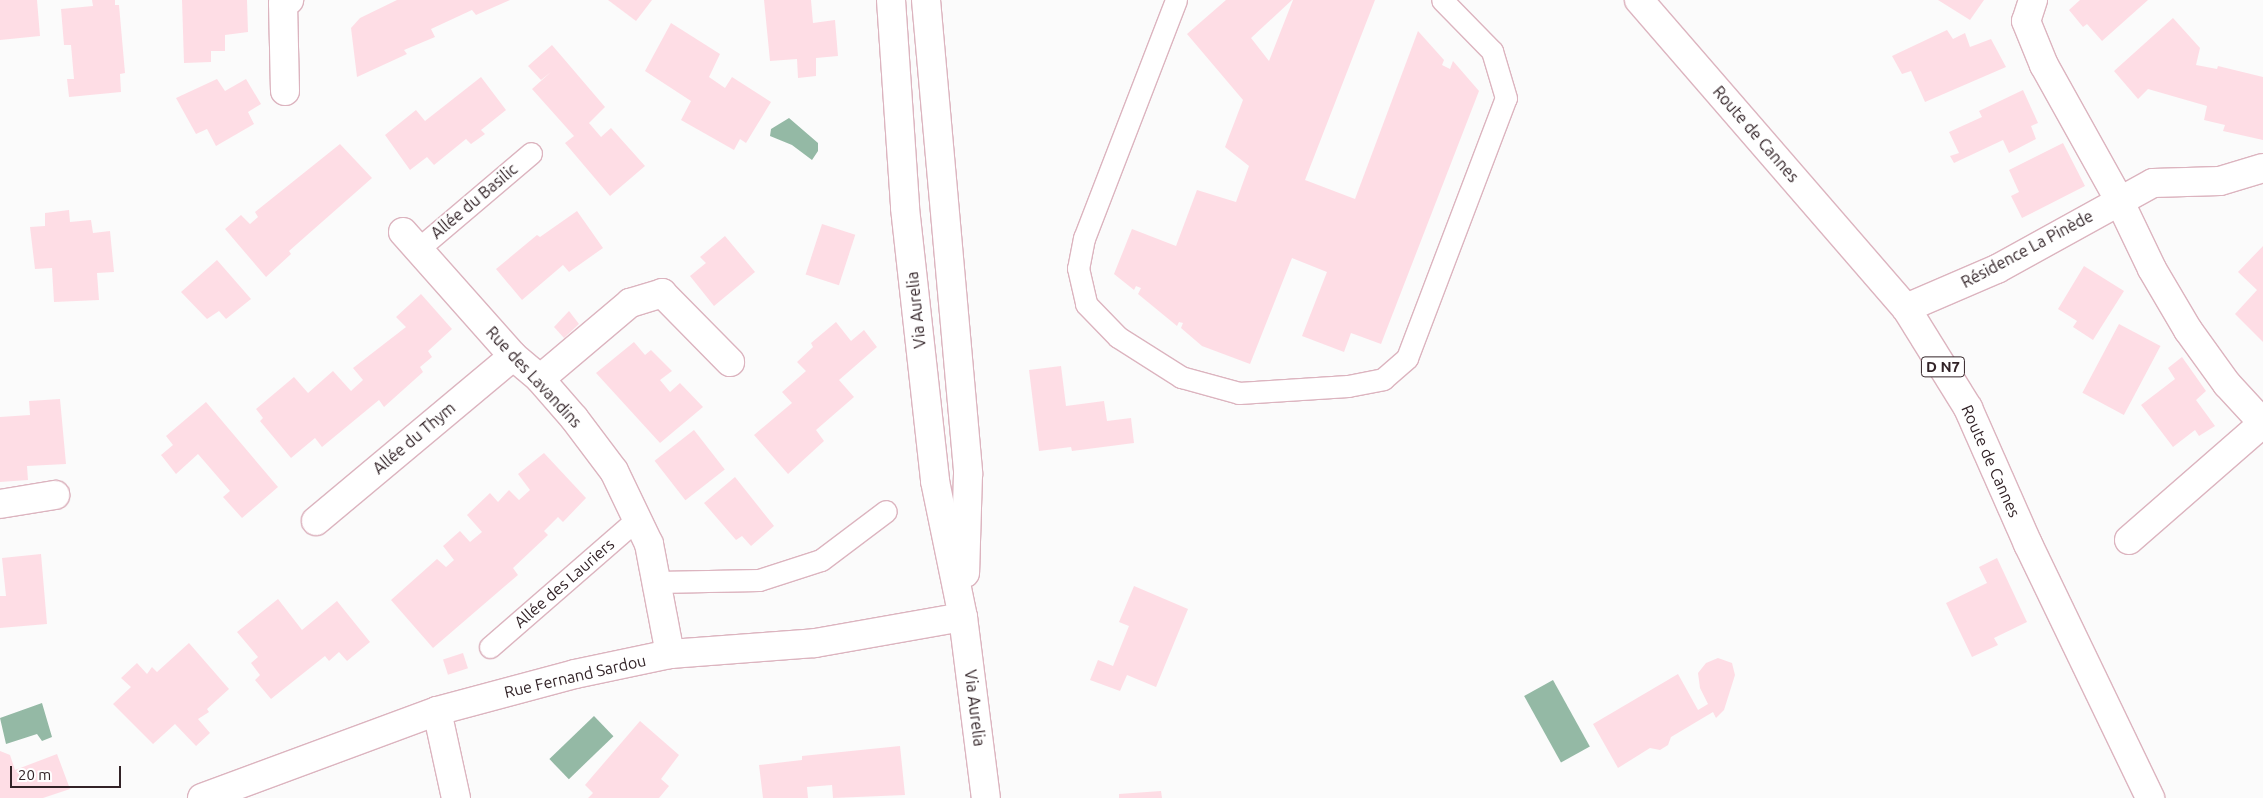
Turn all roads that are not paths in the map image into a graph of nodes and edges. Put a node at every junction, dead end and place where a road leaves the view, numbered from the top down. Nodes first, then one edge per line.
1 (289, 0) edge
2 (891, 0) edge
3 (926, 0) edge
4 (1176, 0) edge
5 (1442, 0) edge
6 (1639, 0) edge
7 (2033, 0) edge
8 (286, 91) dead end
9 (531, 153) dead end
10 (2263, 168) edge
11 (2119, 200) junction
12 (410, 240) joint
13 (1906, 308) junction
14 (513, 356) junction
15 (730, 362) dead end
16 (540, 378) junction
17 (2263, 423) edge
18 (55, 495) dead end
19 (0, 504) edge
20 (886, 511) dead end
21 (637, 519) junction
22 (316, 521) dead end
23 (2129, 540) dead end
24 (657, 582) junction
25 (963, 617) junction
26 (490, 647) dead end
27 (670, 654) junction
28 (437, 711) junction
29 (202, 798) edge
30 (456, 798) edge
31 (986, 798) edge
32 (2150, 798) edge

1 - 8 street
2 - 25 street, Via Aurelia
3 - 25 street, Via Aurelia
4 - 5 lane
6 - 13 street, Route de Cannes / D N7
7 - 11 street
9 - 12 lane, Allée du Basilic
10 - 11 street, Résidence La Pinède
11 - 13 street, Résidence La Pinède
11 - 17 street
12 - 14 street, Rue des Lavandins
13 - 32 street, Route de Cannes / D N7
14 - 16 street, Rue des Lavandins
14 - 22 street, Allée du Thym
15 - 16 street
16 - 21 street, Rue des Lavandins
17 - 23 street
18 - 19 street
20 - 24 lane
21 - 24 street, Rue des Lavandins
21 - 26 lane, Allée des Lauriers
24 - 27 street, Rue des Lavandins
25 - 27 street, Rue Fernand Sardou
25 - 31 street, Via Aurelia
27 - 28 street, Rue Fernand Sardou
28 - 29 street, Rue Fernand Sardou
28 - 30 street

